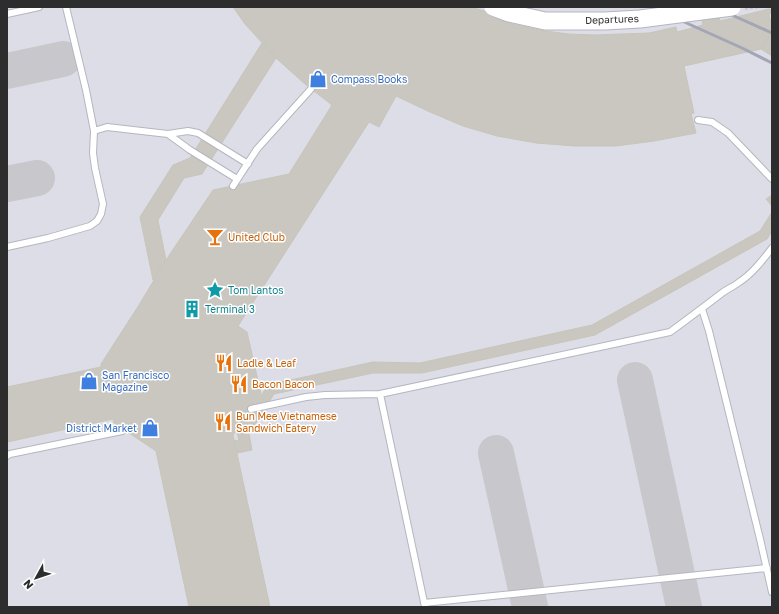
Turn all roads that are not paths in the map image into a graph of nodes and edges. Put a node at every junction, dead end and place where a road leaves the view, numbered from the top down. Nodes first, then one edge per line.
1 (39, 7) edge
2 (66, 7) edge
3 (494, 7) edge
4 (732, 7) edge
5 (7, 14) edge
6 (311, 89) dead end
7 (698, 120) dead end
8 (94, 131) junction
9 (168, 134) junction
10 (248, 164) junction
11 (237, 179) junction
12 (772, 179) edge
13 (233, 186) dead end
14 (7, 247) edge
15 (772, 248) edge
16 (702, 309) junction
17 (380, 394) junction
18 (251, 410) dead end
19 (122, 431) dead end
20 (7, 456) edge
21 (766, 568) junction
22 (772, 592) edge
23 (425, 605) edge

1 - 5 lane
2 - 8 lane
3 - 4 main road, Departures, bridge
6 - 10 lane
7 - 12 lane
8 - 9 lane
8 - 14 lane
9 - 10 lane
9 - 11 lane
10 - 11 lane
11 - 13 lane
15 - 16 lane
16 - 17 lane
16 - 21 lane
17 - 18 lane
17 - 23 lane
19 - 20 lane
21 - 22 lane
21 - 23 lane

